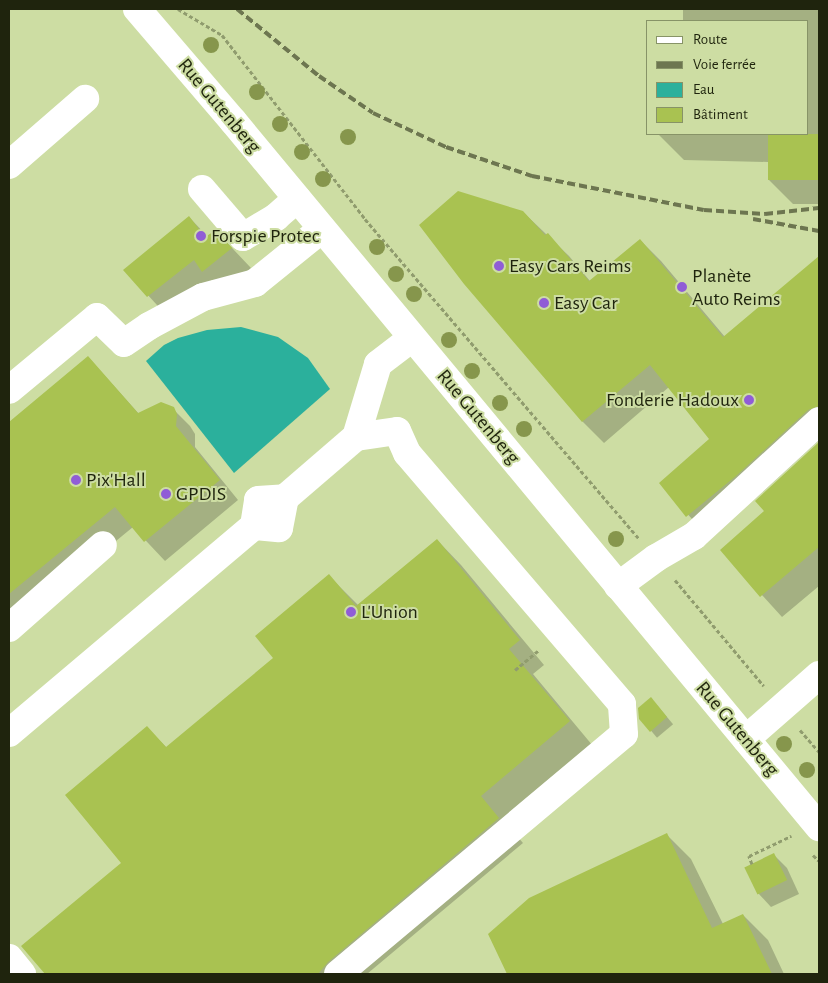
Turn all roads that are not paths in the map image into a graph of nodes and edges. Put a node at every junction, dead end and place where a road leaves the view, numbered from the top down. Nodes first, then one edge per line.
1 (136, 9) edge
2 (85, 100) dead end
3 (9, 165) edge
4 (202, 189) dead end
5 (297, 199) junction
6 (322, 229) junction
7 (412, 338) junction
8 (9, 390) edge
9 (819, 421) edge
10 (356, 437) junction
11 (103, 545) dead end
12 (618, 586) junction
13 (9, 628) edge
14 (819, 675) edge
15 (9, 733) edge
16 (746, 740) junction
17 (807, 831) edge
18 (9, 958) edge
19 (22, 974) edge
20 (338, 974) edge

1 - 5 street, Rue Gutenberg
2 - 3 street
4 - 5 street
5 - 6 street, Rue Gutenberg
6 - 7 street, Rue Gutenberg
6 - 8 street
7 - 10 street
7 - 12 street, Rue Gutenberg
9 - 12 street
10 - 15 street
10 - 20 street
11 - 13 street
12 - 16 street, Rue Gutenberg
14 - 16 street
16 - 17 street, Rue Gutenberg
18 - 19 street

